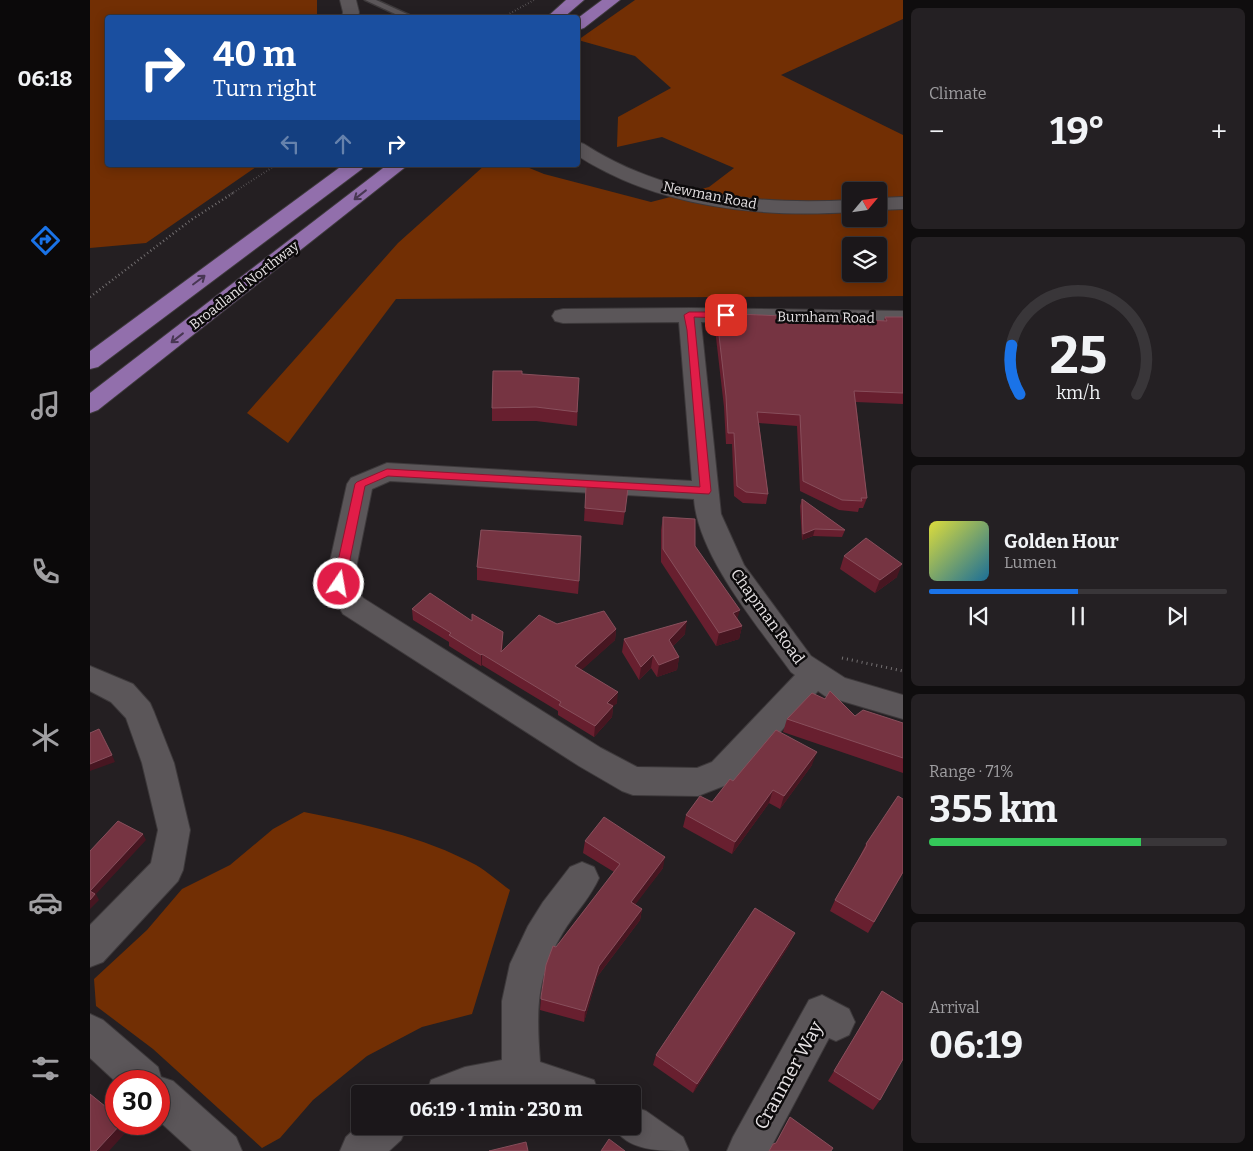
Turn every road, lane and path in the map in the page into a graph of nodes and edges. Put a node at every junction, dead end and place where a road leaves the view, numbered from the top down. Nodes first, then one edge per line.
1 (348, 0) edge
2 (369, 0) edge
3 (534, 0) edge
4 (576, 0) edge
5 (612, 0) edge
6 (351, 15) edge
7 (405, 15) edge
8 (507, 15) edge
9 (557, 15) edge
10 (580, 24) edge
11 (580, 149) edge
12 (273, 167) edge
13 (352, 167) edge
14 (395, 167) edge
15 (903, 203) edge
16 (888, 204) edge
17 (842, 207) edge
18 (90, 296) edge
19 (689, 315) junction
20 (564, 316) dead end
21 (903, 318) edge
22 (90, 362) edge
23 (90, 406) edge
24 (706, 491) junction
25 (826, 665) junction
26 (903, 671) edge
27 (90, 678) edge
28 (901, 700) edge
29 (582, 878) dead end
30 (90, 950) edge
31 (836, 1022) dead end
32 (90, 1033) edge
33 (132, 1070) edge
34 (522, 1075) junction
35 (470, 1085) edge
36 (553, 1085) edge
37 (170, 1105) edge
38 (641, 1131) edge
39 (377, 1135) edge
40 (222, 1151) edge
41 (360, 1151) edge
42 (669, 1151) edge
43 (747, 1151) edge

1 - 6 street
2 - 7 lane
3 - 8 path
4 - 9 highway
5 - 10 highway
11 - 17 street, Newman Road
12 - 18 path
22 -> 13 highway, Broadland Northway
14 -> 23 highway, Broadland Northway
15 - 16 street
19 - 20 street, Burnham Road
19 - 21 street, Burnham Road
19 - 24 street, Chapman Road
24 - 25 street, Chapman Road
24 - 25 street
25 - 26 path
25 - 28 street, Chapman Road
27 - 30 street
29 - 34 street
31 - 43 street, Cranmer Way
32 - 33 street
34 - 35 street
34 - 36 street
37 - 40 street
38 - 42 street
39 - 41 street

